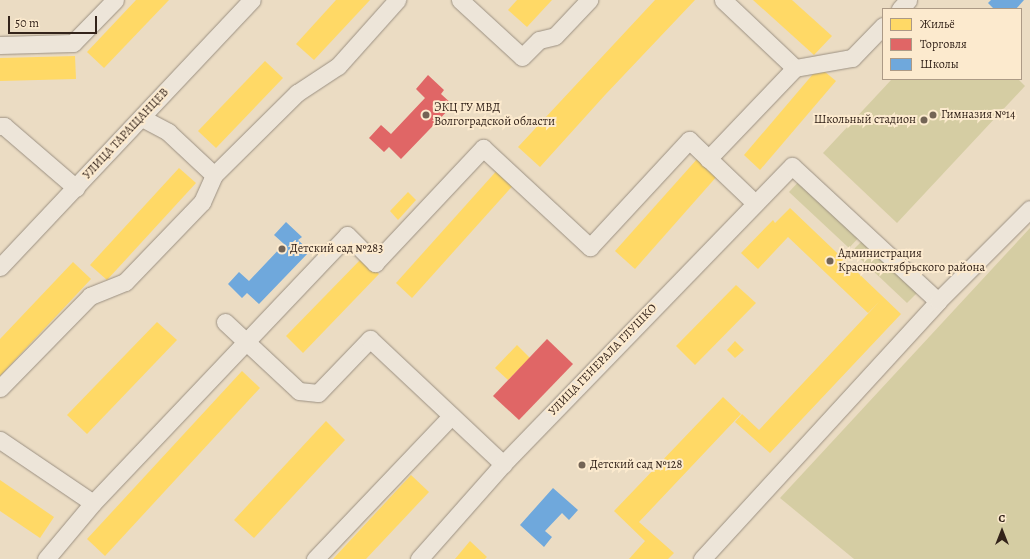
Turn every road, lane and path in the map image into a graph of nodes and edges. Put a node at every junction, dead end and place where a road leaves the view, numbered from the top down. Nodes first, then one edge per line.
1 (115, 0) edge
2 (252, 0) edge
3 (398, 0) edge
4 (460, 0) edge
5 (589, 0) edge
6 (722, 0) edge
7 (908, 0) edge
8 (901, 8) edge
9 (882, 27) edge
10 (0, 45) edge
11 (796, 68) junction
12 (142, 118) junction
13 (0, 126) edge
14 (708, 159) junction
15 (214, 175) junction
16 (76, 188) junction
17 (755, 203) junction
18 (1030, 209) edge
19 (0, 267) edge
20 (938, 301) junction
21 (225, 322) dead end
22 (245, 341) junction
23 (0, 388) edge
24 (451, 416) junction
25 (0, 440) edge
26 (503, 464) junction
27 (93, 503) junction
28 (46, 559) edge
29 (315, 559) edge
30 (419, 559) edge
31 (702, 559) edge

1 - 10 street
2 - 12 street, УЛИЦА ТАРАЩАНЦЕВ
3 - 15 street
4 - 5 street
6 - 11 street
7 - 8 street
9 - 11 street
11 - 14 street
12 - 15 street
12 - 16 street, УЛИЦА ТАРАЩАНЦЕВ
13 - 16 street
14 - 17 street
14 - 22 street
15 - 23 street
16 - 19 street, УЛИЦА ТАРАЩАНЦЕВ
17 - 20 street, УЛИЦА ГЕНЕРАЛА ГЛУШКО
17 - 26 street, УЛИЦА ГЕНЕРАЛА ГЛУШКО
18 - 20 street
20 - 31 street
21 - 22 street
22 - 24 street
22 - 27 street
24 - 26 street
24 - 29 street
25 - 27 street
26 - 30 street, УЛИЦА ГЕНЕРАЛА ГЛУШКО
27 - 28 street

